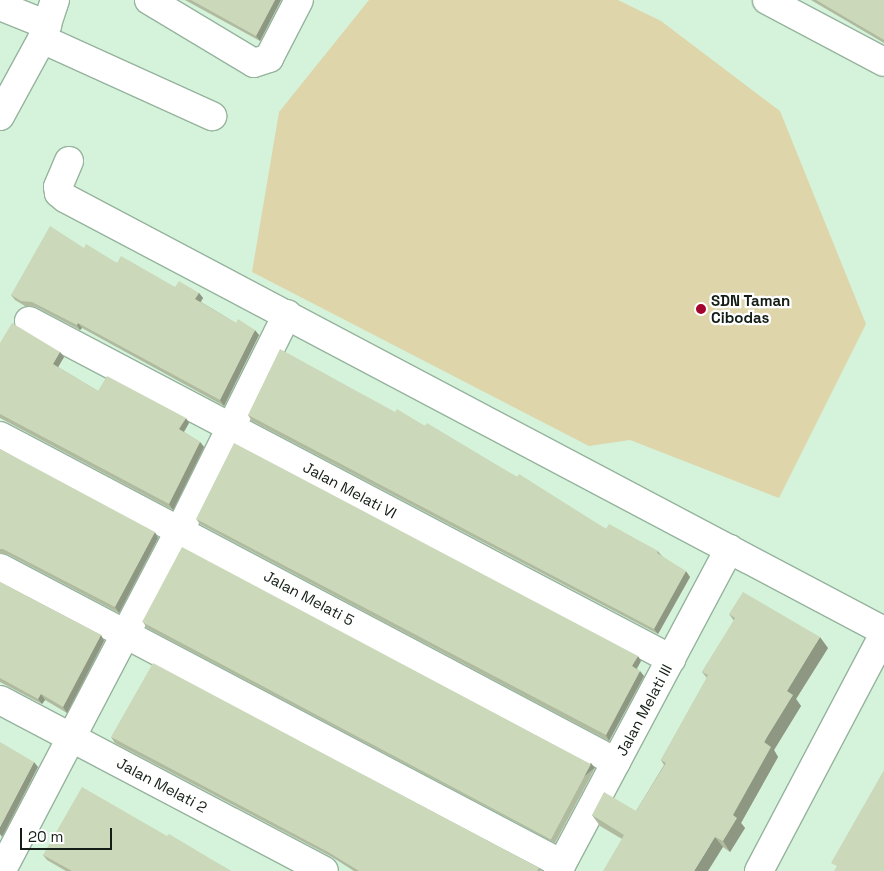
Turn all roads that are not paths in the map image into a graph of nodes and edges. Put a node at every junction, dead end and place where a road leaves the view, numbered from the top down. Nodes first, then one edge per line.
1 (149, 0) edge
2 (298, 0) edge
3 (767, 0) edge
4 (0, 6) edge
5 (48, 21) edge
6 (884, 62) edge
7 (0, 116) edge
8 (212, 116) dead end
9 (69, 162) dead end
10 (287, 314) junction
11 (29, 321) dead end
12 (230, 427) junction
13 (0, 436) edge
14 (180, 530) junction
15 (730, 549) junction
16 (0, 568) edge
17 (127, 632) junction
18 (884, 632) edge
19 (672, 659) junction
20 (0, 700) edge
21 (72, 737) junction
22 (616, 762) junction
23 (560, 867) edge
24 (2, 870) edge
25 (324, 871) edge
26 (759, 871) edge

1 - 2 street
3 - 6 street
4 - 5 street
5 - 7 street
5 - 8 street
9 - 10 street
10 - 12 street
10 - 15 street
11 - 12 street, Jalan Melati VI
12 - 14 street
12 - 19 street, Jalan Melati VI
13 - 14 street, Jalan Melati 5
14 - 17 street
14 - 22 street, Jalan Melati 5
15 - 18 street
15 - 19 street, Jalan Melati III
16 - 17 street
17 - 21 street
17 - 23 street
18 - 26 street
19 - 22 street, Jalan Melati III
20 - 21 street, Jalan Melati 2
21 - 24 street
21 - 25 street, Jalan Melati 2
22 - 23 street, Jalan Melati III

